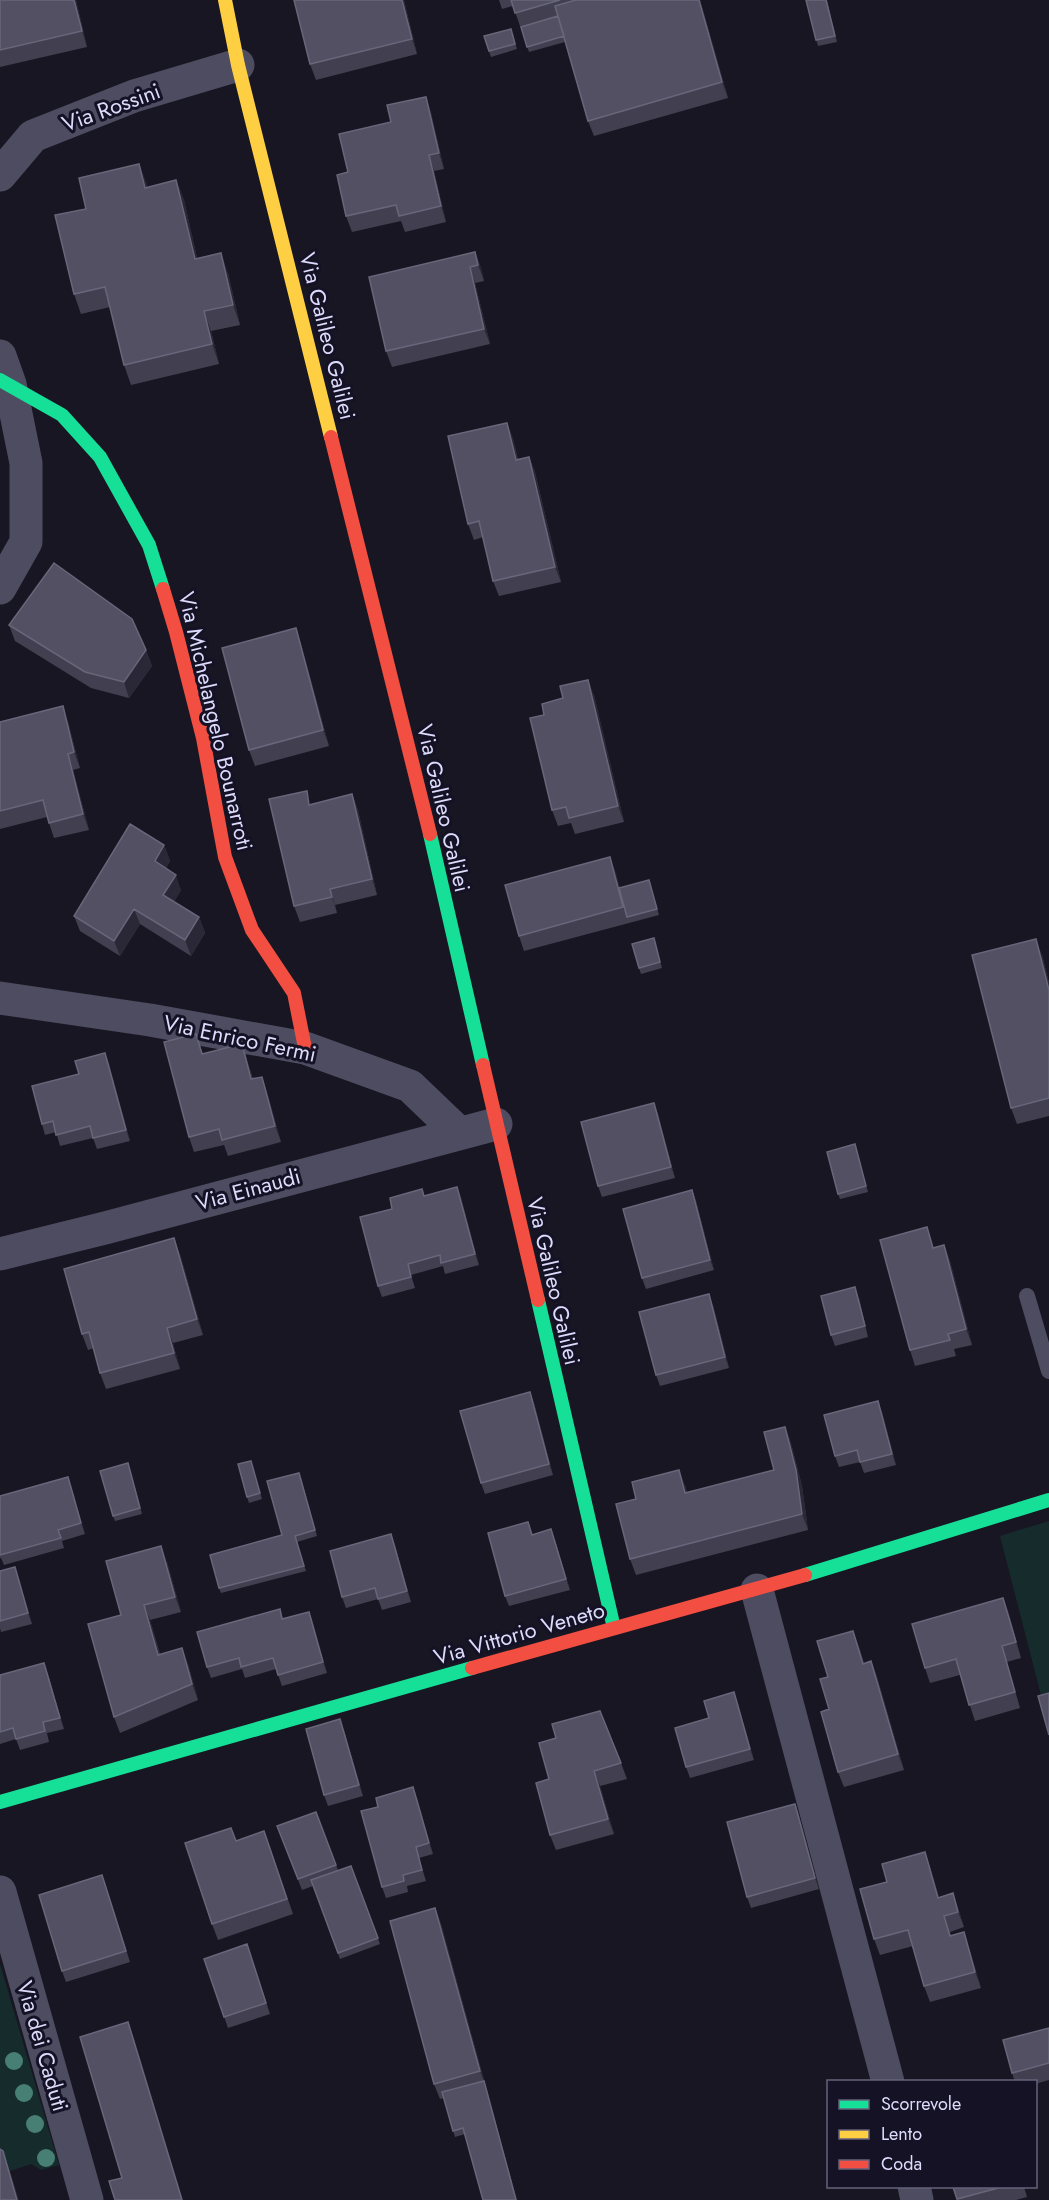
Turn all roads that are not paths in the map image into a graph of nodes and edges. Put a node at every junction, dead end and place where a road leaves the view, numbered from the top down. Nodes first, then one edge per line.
1 (225, 0) edge
2 (238, 65) junction
3 (0, 175) edge
4 (3, 373) edge
5 (0, 588) edge
6 (0, 998) edge
7 (305, 1048) junction
8 (496, 1124) junction
9 (458, 1132) junction
10 (0, 1254) edge
11 (1027, 1296) dead end
12 (1049, 1371) edge
13 (1049, 1500) edge
14 (757, 1590) junction
15 (614, 1628) junction
16 (0, 1802) edge
17 (0, 1892) edge
18 (887, 2080) edge
19 (87, 2200) edge

1 - 2 street, Via Galileo Galilei
2 - 3 street, Via Rossini
2 - 8 street, Via Galileo Galilei
4 - 5 street
4 - 7 street, Via Michelangelo Bounarroti
6 - 7 street, Via Enrico Fermi
7 - 9 street, Via Enrico Fermi
8 - 9 street, Via Einaudi
8 - 15 street, Via Galileo Galilei
9 - 10 street, Via Einaudi
11 - 12 lane
13 - 14 street, Via Vittorio Veneto
14 - 15 street, Via Vittorio Veneto
14 - 18 street
15 - 16 street, Via Vittorio Veneto
17 - 19 street, Via dei Caduti

